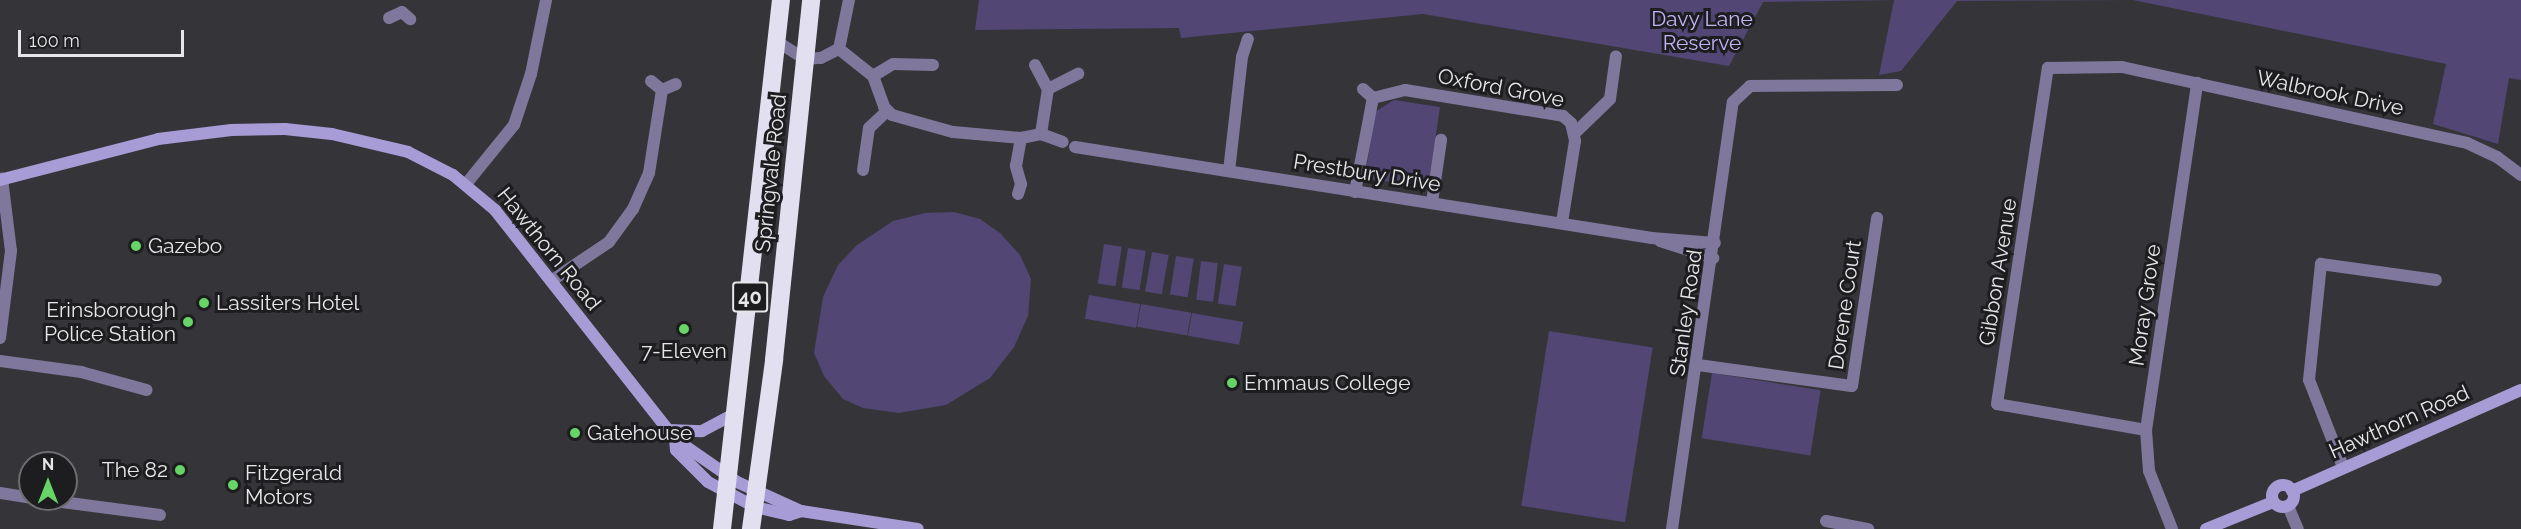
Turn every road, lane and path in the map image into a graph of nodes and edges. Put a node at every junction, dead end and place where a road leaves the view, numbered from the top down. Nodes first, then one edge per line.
1 (546, 0) edge
2 (780, 0) edge
3 (811, 0) edge
4 (849, 0) edge
5 (405, 10) edge
6 (389, 18) dead end
7 (1248, 39) dead end
8 (776, 41) junction
9 (839, 49) junction
10 (1617, 56) dead end
11 (805, 59) junction
12 (933, 65) dead end
13 (1035, 65) dead end
14 (2122, 67) joint
15 (1078, 74) dead end
16 (873, 76) junction
17 (651, 81) dead end
18 (2198, 83) junction
19 (676, 84) dead end
20 (1897, 85) dead end
21 (1048, 89) junction
22 (1362, 89) dead end
23 (662, 90) junction
24 (1373, 98) junction
25 (887, 111) junction
26 (1575, 133) junction
27 (1041, 134) junction
28 (1020, 138) junction
29 (1442, 140) dead end
30 (862, 170) dead end
31 (1229, 171) junction
32 (2521, 175) edge
33 (1, 179) edge
34 (466, 184) junction
35 (1355, 192) junction
36 (1018, 194) dead end
37 (1432, 202) junction
38 (1877, 218) dead end
39 (1562, 222) junction
40 (1652, 238) junction
41 (1715, 243) junction
42 (1713, 258) junction
43 (2436, 280) dead end
44 (551, 281) junction
45 (0, 338) edge
46 (0, 361) edge
47 (1698, 365) junction
48 (147, 390) dead end
49 (2521, 390) edge
50 (737, 412) junction
51 (2146, 430) junction
52 (672, 434) junction
53 (2343, 467) junction
54 (728, 485) junction
55 (2292, 490) junction
56 (0, 494) edge
57 (18, 496) edge
58 (756, 500) junction
59 (2273, 502) junction
60 (78, 504) edge
61 (2288, 506) junction
62 (160, 515) dead end
63 (1826, 521) dead end
64 (722, 529) edge
65 (752, 529) edge
66 (918, 529) edge
67 (1672, 529) edge
68 (1868, 529) edge
69 (2172, 529) edge
70 (2206, 529) edge
71 (2298, 529) edge

1 - 34 street
2 - 8 highway, Springvale Road / 40
3 - 11 highway, Springvale Road / 40
4 - 9 street
5 - 6 street
7 - 31 street
8 - 11 street
8 - 50 highway, Springvale Road / 40
9 - 11 street
9 - 16 street
10 - 26 street
11 - 58 highway, Springvale Road / 40
12 - 16 street
13 - 21 street
14 - 18 street, Walbrook Drive
14 - 51 street, Gibbon Avenue
15 - 21 street
16 - 25 street
17 - 23 street
18 - 32 street, Walbrook Drive
18 - 51 street, Moray Grove
19 - 23 street
20 - 41 street, Stanley Road
21 - 27 street
22 - 24 street
23 - 44 street
24 - 26 street, Oxford Grove
24 - 35 street
25 - 28 street
25 - 30 street
26 - 39 street, Oxford Grove
27 - 28 street
27 - 31 street, Prestbury Drive
28 - 36 street
29 - 37 street
31 - 35 street, Prestbury Drive
33 - 34 main road, Hawthorn Road
33 - 45 street
34 - 44 main road, Hawthorn Road
35 - 37 street, Prestbury Drive
37 - 39 street, Prestbury Drive
38 - 47 street, Dorene Court
39 - 40 street, Prestbury Drive
40 - 41 street, Prestbury Drive
40 - 42 street, Prestbury Drive
41 - 42 street, Stanley Road
42 - 47 street, Stanley Road
43 - 53 street
44 - 52 main road, Hawthorn Road
46 - 48 street
47 - 67 street, Stanley Road
49 - 53 main road, Hawthorn Road
50 - 52 main road
50 - 54 highway, Springvale Road / 40
51 - 69 street, Moray Grove
52 - 54 main road, Hawthorn Road
53 - 55 main road, Hawthorn Road
54 - 58 main road, Hawthorn Road
54 - 64 highway, Springvale Road / 40
55 - 59 main road
55 - 61 main road
56 - 57 street
58 - 65 highway, Springvale Road / 40
58 - 66 main road, Hawthorn Road
59 - 61 main road
59 - 70 main road
60 - 62 street
61 - 71 street
63 - 68 street

